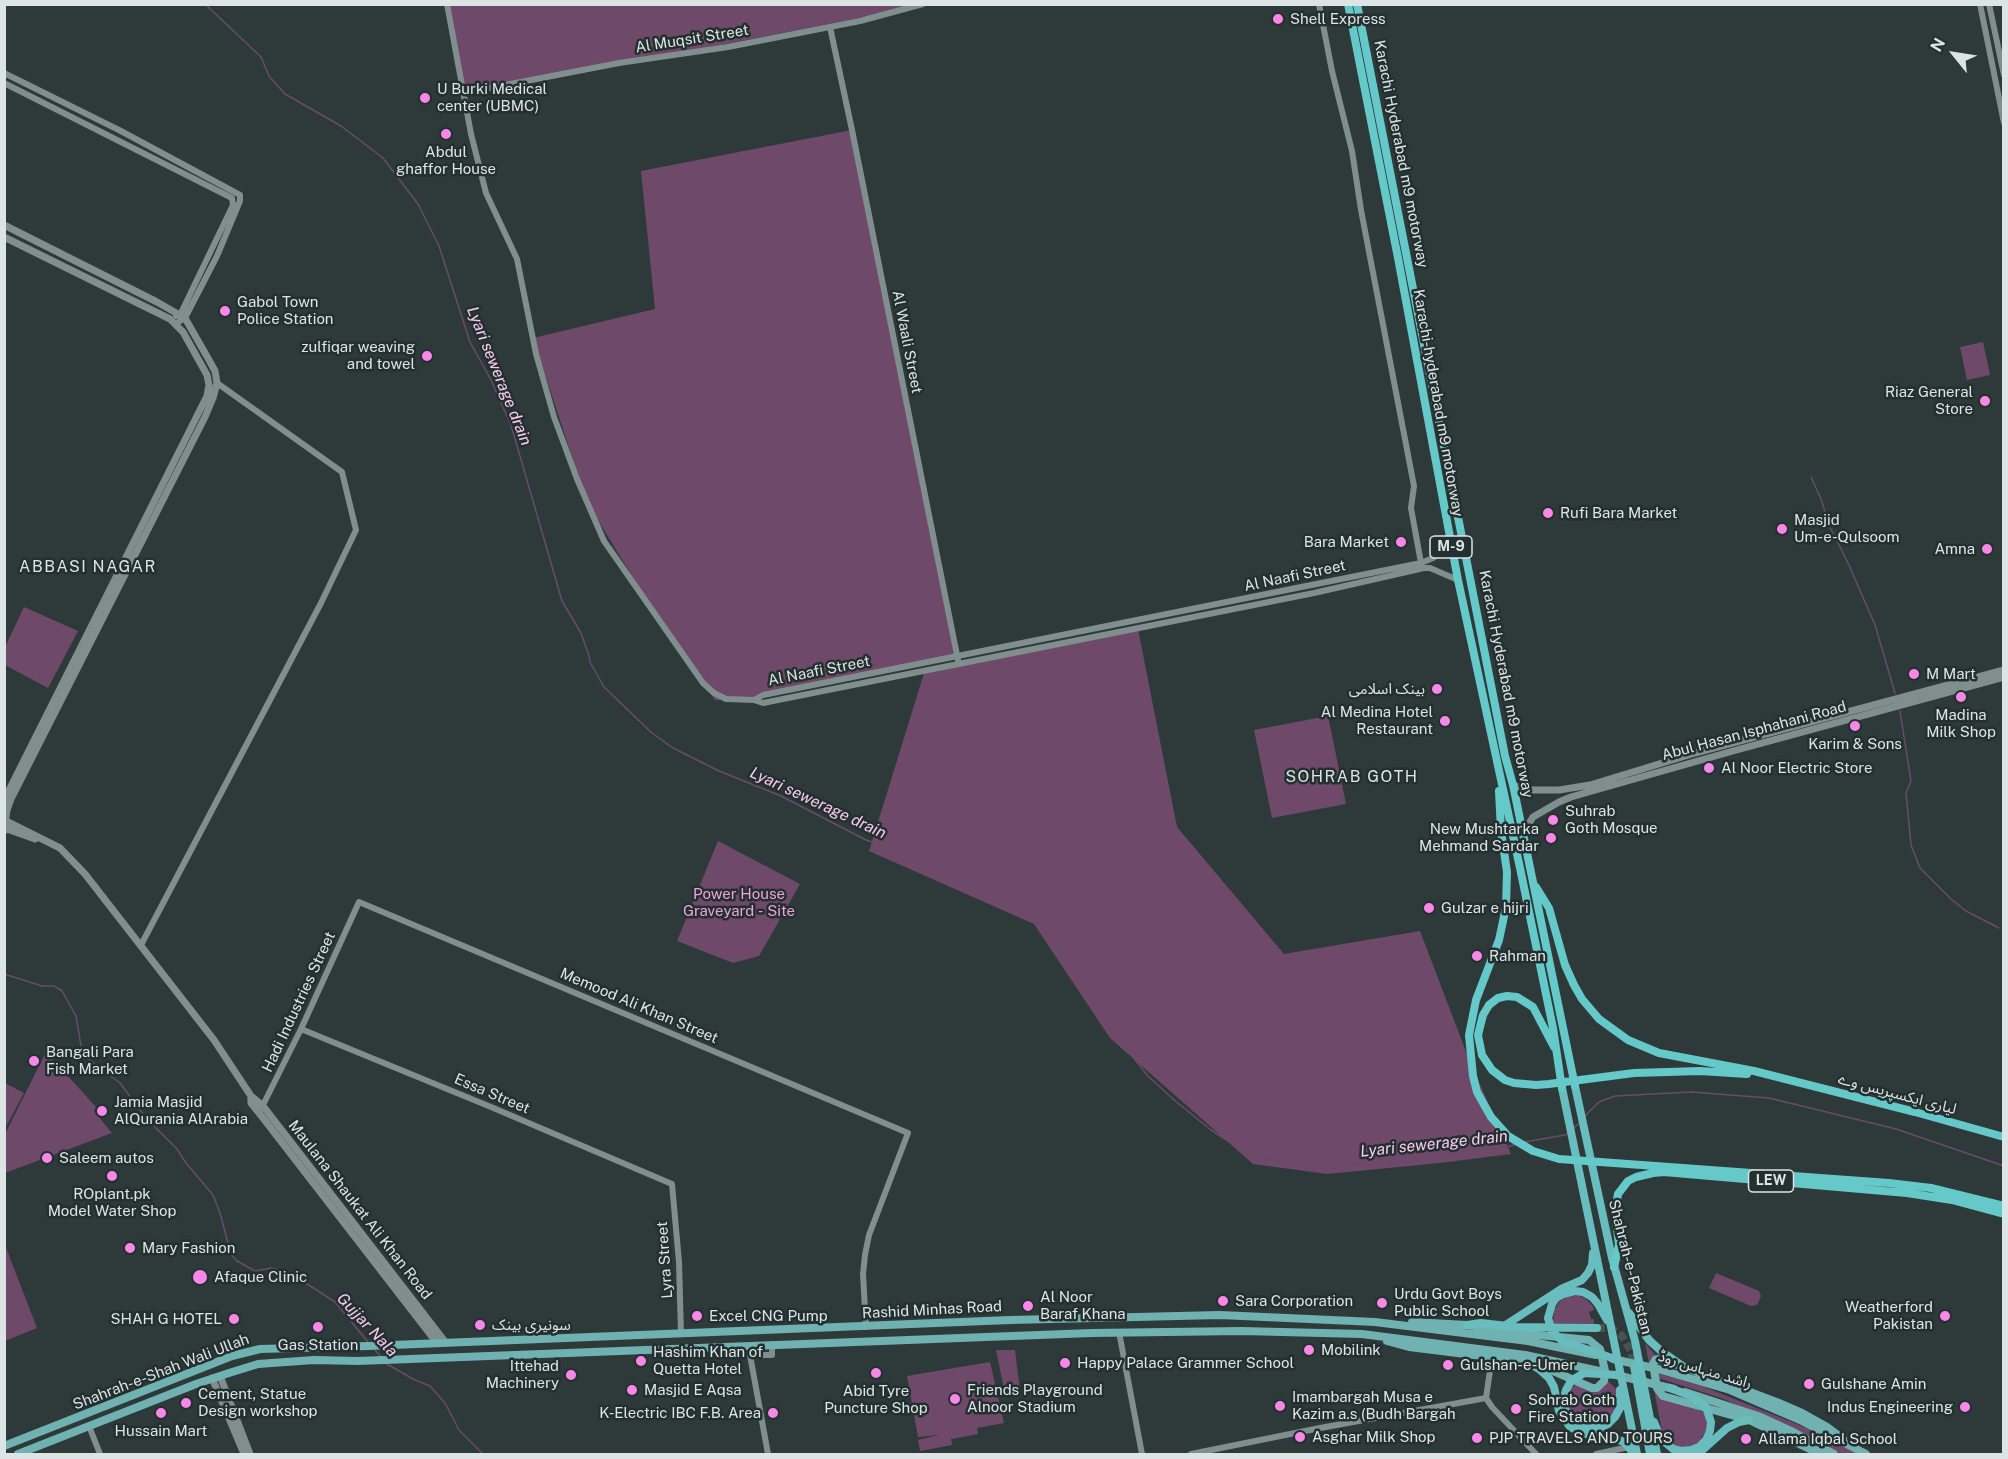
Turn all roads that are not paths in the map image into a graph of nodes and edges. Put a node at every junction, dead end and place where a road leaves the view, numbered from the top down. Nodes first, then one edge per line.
1 (447, 4) edge
2 (923, 4) edge
3 (1319, 4) edge
4 (1348, 4) edge
5 (1358, 4) edge
6 (1980, 4) edge
7 (1989, 4) edge
8 (830, 27) junction
9 (4, 73) edge
10 (2004, 75) edge
11 (4, 83) edge
12 (464, 93) junction
13 (2004, 123) edge
14 (4, 225) edge
15 (4, 237) edge
16 (182, 317) junction
17 (173, 321) junction
18 (217, 383) junction
19 (1451, 545) junction
20 (1421, 562) junction
21 (1458, 580) junction
22 (957, 655) junction
23 (959, 663) junction
24 (2004, 670) edge
25 (2004, 677) edge
26 (754, 700) junction
27 (1497, 764) junction
28 (1513, 785) junction
29 (1556, 790) junction
30 (4, 800) edge
31 (1559, 802) junction
32 (5, 826) edge
33 (1523, 833) junction
34 (1532, 880) junction
35 (360, 902) joint
36 (141, 945) junction
37 (301, 1029) junction
38 (1557, 1052) junction
39 (1784, 1079) junction
40 (1575, 1086) joint
41 (1562, 1088) joint
42 (261, 1109) junction
43 (2004, 1137) edge
44 (672, 1184) joint
45 (2004, 1206) edge
46 (2004, 1214) edge
47 (1592, 1231) junction
48 (1614, 1267) junction
49 (1623, 1301) junction
50 (1375, 1322) junction
51 (1467, 1325) junction
52 (1504, 1326) junction
53 (866, 1327) junction
54 (1597, 1328) tunnel mouth
55 (1119, 1332) junction
56 (681, 1334) junction
57 (643, 1335) junction
58 (1490, 1336) joint
59 (604, 1337) junction
60 (1615, 1341) junction
61 (436, 1343) junction
62 (446, 1343) junction
63 (772, 1344) junction
64 (372, 1346) joint
65 (644, 1349) junction
66 (604, 1351) junction
67 (1490, 1354) junction
68 (224, 1359) junction
69 (1615, 1359) junction
70 (332, 1360) joint
71 (1531, 1364) junction
72 (1634, 1366) tunnel mouth
73 (1684, 1367) junction
74 (1618, 1372) junction
75 (220, 1376) junction
76 (1670, 1388) junction
77 (1645, 1395) junction
78 (1486, 1398) junction
79 (1749, 1420) junction
80 (89, 1426) junction
81 (6, 1446) edge
82 (1633, 1452) edge
83 (1862, 1453) edge
84 (11, 1455) edge
85 (18, 1455) edge
86 (100, 1455) edge
87 (244, 1455) edge
88 (250, 1455) edge
89 (768, 1455) edge
90 (1142, 1455) edge
91 (1191, 1455) edge
92 (1536, 1455) edge
93 (1596, 1455) edge
94 (1650, 1455) edge
95 (1657, 1455) edge
96 (1698, 1455) edge
97 (1820, 1455) edge
98 (1834, 1455) edge

1 - 12 street
2 - 8 street, Al Muqsit Street
3 - 20 street
4 - 19 highway, Karachi-hyderabad m9 motorway / M-9
5 - 28 highway, Karachi Hyderabad m9 motorway / M-9
6 - 13 street
7 - 10 street
8 - 12 street, Al Muqsit Street
8 - 22 street, Al Waali Street
9 - 16 street
11 - 16 street
12 - 26 street
14 - 16 main road
15 - 17 main road
16 - 17 street
16 - 18 main road
17 - 30 main road
18 - 32 main road
18 - 36 street
19 - 20 street, Al Naafi Street
19 - 21 highway, Karachi-hyderabad m9 motorway / M-9
20 - 22 street, Al Naafi Street
21 - 23 street, Al Naafi Street
21 - 27 highway, Karachi-hyderabad m9 motorway / M-9
22 - 23 street, Al Waali Street
22 - 26 street, Al Naafi Street
23 - 26 street, Al Naafi Street
24 - 29 main road, Abul Hasan Isphahani Road
25 - 31 main road, Abul Hasan Isphahani Road
27 - 38 highway, Karachi-hyderabad m9 motorway / M-9
27 - 45 highway, LEW
28 - 29 main road, Abul Hasan Isphahani Road
28 - 33 highway, Karachi Hyderabad m9 motorway / M-9
29 - 31 main road
31 - 33 main road, Abul Hasan Isphahani Road
32 - 36 main road, Maulana Shaukat Ali Khan Road
33 - 34 highway, Karachi Hyderabad m9 motorway / M-9
34 - 39 highway
34 - 40 highway, Karachi Hyderabad m9 motorway / M-9
35 - 37 street, Hadi Industries Street
35 - 53 street, Memood Ali Khan Street
36 - 42 main road, Maulana Shaukat Ali Khan Road
37 - 42 street, Hadi Industries Street
37 - 44 street, Essa Street
38 - 39 highway
38 - 41 highway, Karachi-hyderabad m9 motorway / M-9
39 - 43 highway, لیاری ایکسپریس وے
40 - 48 highway, Shahrah-e-Pakistan
41 - 47 highway, Shahrah-e-Pakistan
42 - 61 main road, Maulana Shaukat Ali Khan Road
42 - 62 main road, Maulana Shaukat Ali Khan Road
44 - 56 street, Lyra Street
46 - 48 highway, LEW
47 - 52 highway
47 - 60 highway, Shahrah-e-Pakistan
48 - 49 highway, Shahrah-e-Pakistan
49 - 73 highway
49 - 77 highway, Shahrah-e-Pakistan
50 - 51 main road
50 - 53 main road, Rashid Minhas Road
50 - 58 main road, Rashid Minhas Road
51 - 52 highway
51 - 71 main road
52 - 54 highway
53 - 56 main road, Rashid Minhas Road
55 - 63 main road, Rashid Minhas Road
55 - 67 main road, Rashid Minhas Road
55 - 90 street
56 - 57 main road, Rashid Minhas Road
57 - 59 main road, Rashid Minhas Road
57 - 65 main road
58 - 69 main road, راشد منہاس روڈ
59 - 62 main road, Rashid Minhas Road
59 - 66 main road
60 - 69 highway
60 - 74 highway, Shahrah-e-Pakistan
61 - 62 main road, Rashid Minhas Road
61 - 64 main road, Rashid Minhas Road
63 - 65 main road, Rashid Minhas Road
63 - 89 street
64 - 68 main road, Shahrah-e-Shah Wali Ullah
65 - 66 main road, Rashid Minhas Road
66 - 70 main road, Rashid Minhas Road
67 - 71 main road
67 - 74 main road, راشد منہاس روڈ
67 - 78 street
68 - 75 main road
68 - 81 main road, Shahrah-e-Shah Wali Ullah
69 - 83 main road, راشد منہاس روڈ
70 - 75 main road, Shahrah-e-Shah Wali Ullah
71 - 82 highway
72 - 94 highway
73 - 79 main road
73 - 83 main road
74 - 74 highway
74 - 76 main road, راشد منہاس روڈ
74 - 82 highway, Shahrah-e-Pakistan
75 - 80 main road, Shahrah-e-Shah Wali Ullah
75 - 87 main road
75 - 88 main road
76 - 77 highway
76 - 98 main road, راشد منہاس روڈ
77 - 95 highway, Shahrah-e-Pakistan
78 - 91 street
78 - 92 street
79 - 96 highway
79 - 97 main road
80 - 85 main road, Shahrah-e-Shah Wali Ullah
80 - 86 street
81 - 84 main road
82 - 93 street

